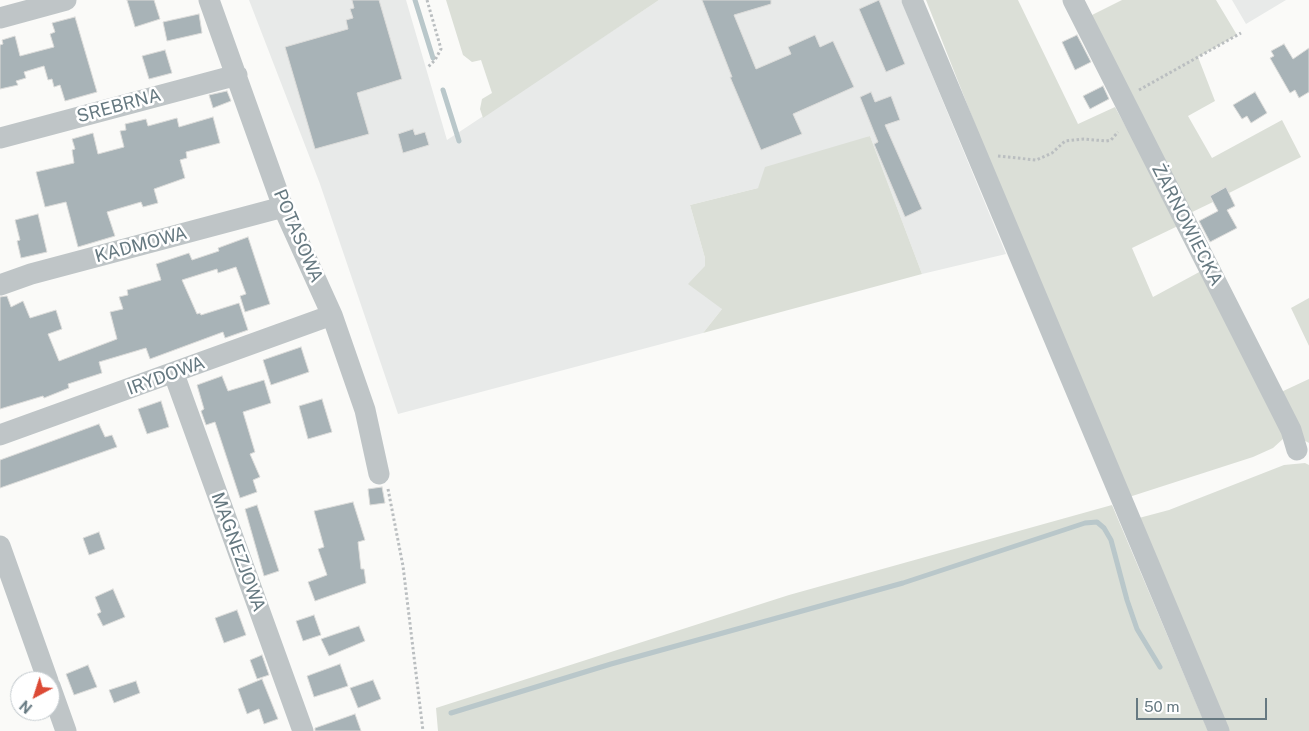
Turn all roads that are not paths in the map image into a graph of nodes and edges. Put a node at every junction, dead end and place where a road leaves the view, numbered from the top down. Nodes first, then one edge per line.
1 (66, 0) edge
2 (209, 0) edge
3 (912, 0) edge
4 (1073, 0) edge
5 (0, 18) edge
6 (237, 75) junction
7 (0, 138) edge
8 (283, 207) junction
9 (0, 286) edge
10 (332, 315) junction
11 (174, 374) junction
12 (0, 435) edge
13 (1297, 450) dead end
14 (379, 474) road end
15 (0, 546) edge
16 (44, 671) edge
17 (60, 714) edge
18 (66, 731) edge
19 (303, 731) edge
20 (1219, 731) edge

1 - 5 street
2 - 6 street, POTASOWA
3 - 20 street
4 - 13 street, ŻARNOWIECKA
6 - 7 street, SREBRNA
6 - 8 street, POTASOWA
8 - 9 street, KADMOWA
8 - 10 street, POTASOWA
10 - 11 street, IRYDOWA
10 - 14 street, POTASOWA
11 - 12 street, IRYDOWA
11 - 19 street, MAGNEZJOWA
15 - 16 street
17 - 18 street

